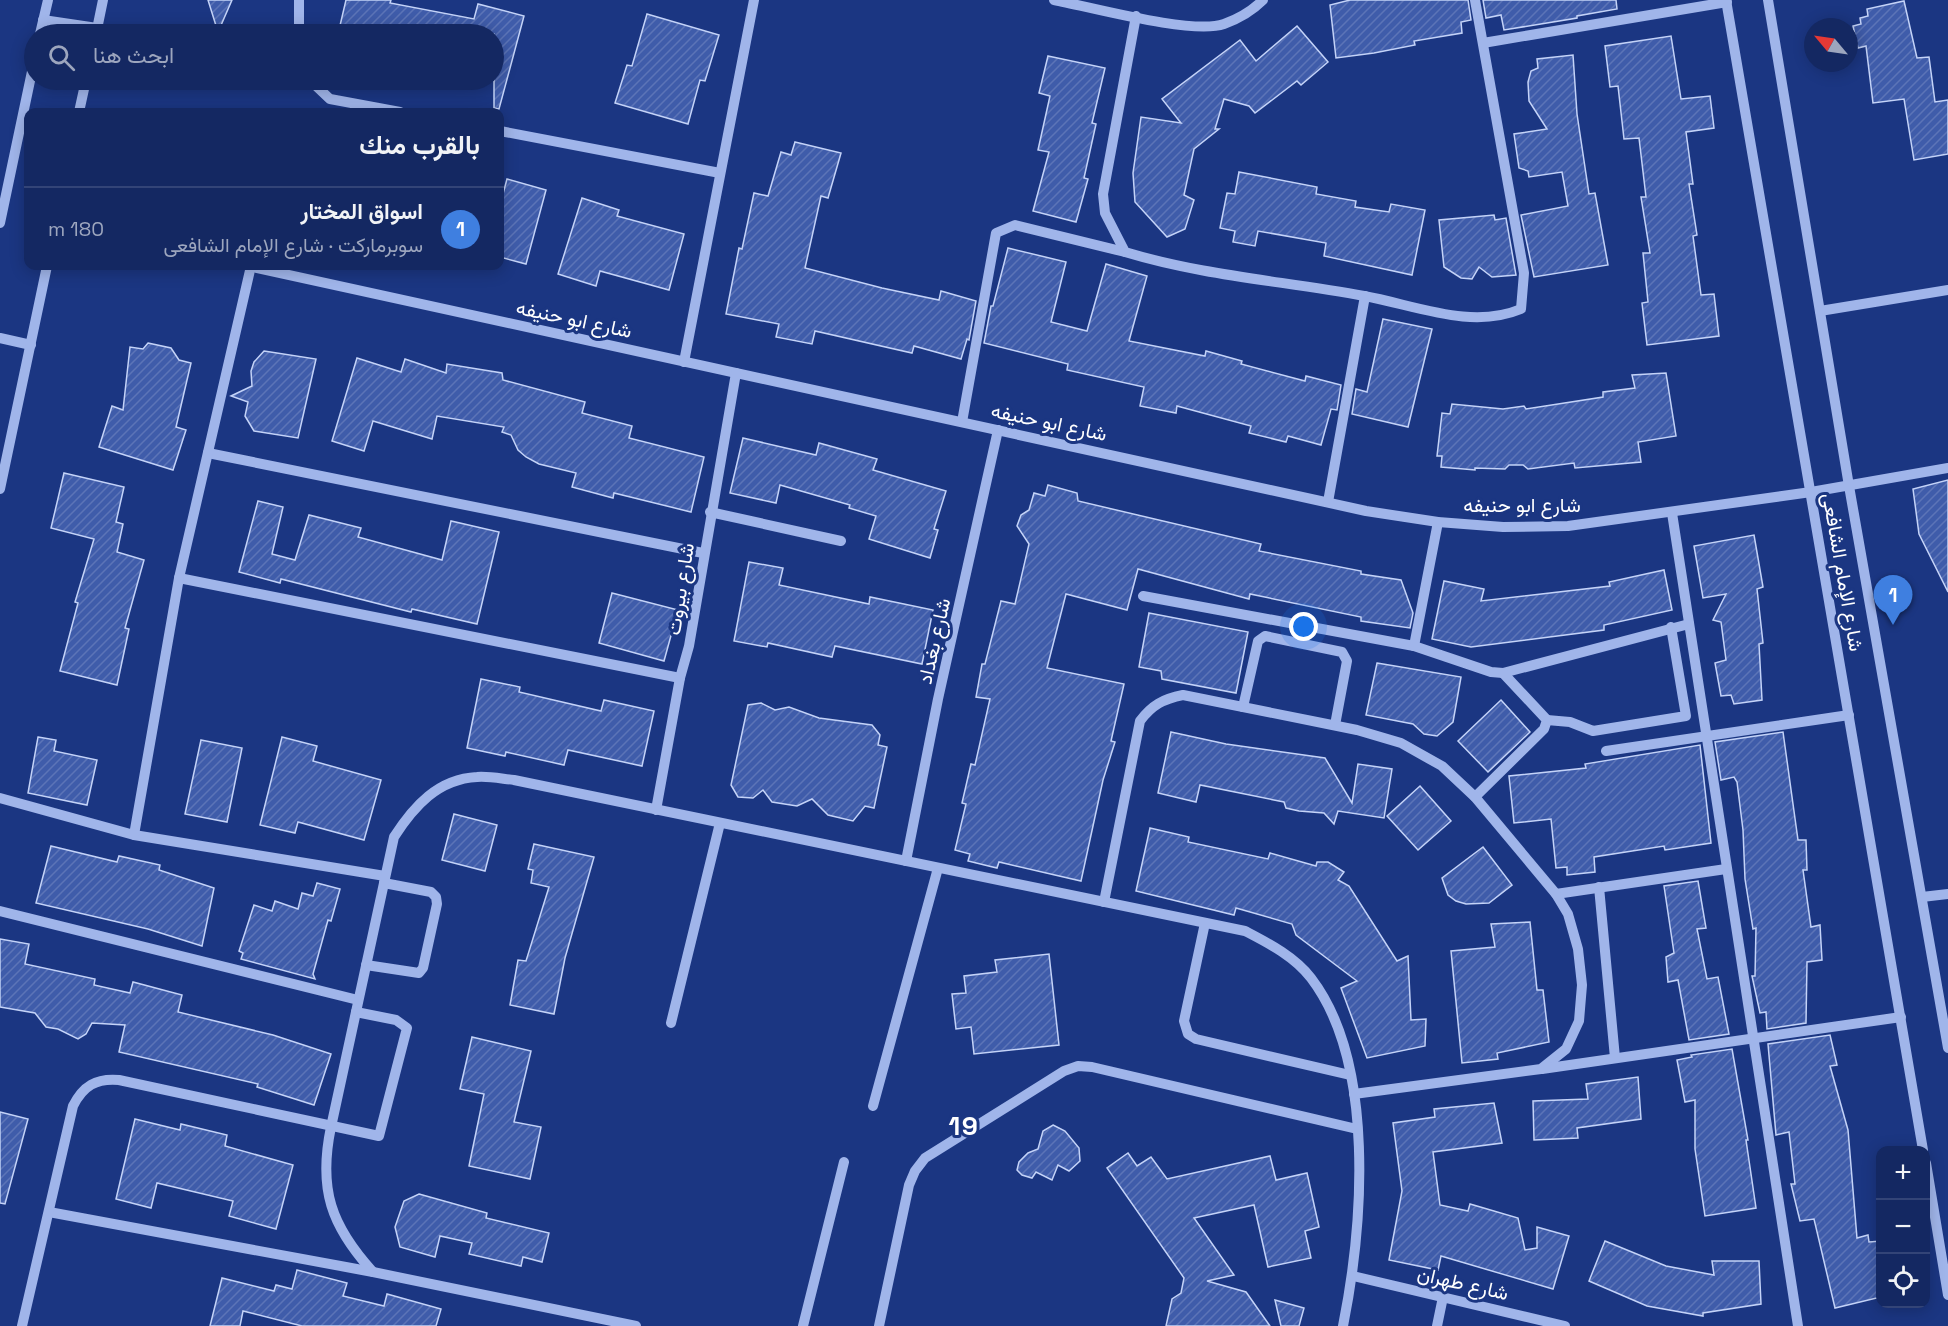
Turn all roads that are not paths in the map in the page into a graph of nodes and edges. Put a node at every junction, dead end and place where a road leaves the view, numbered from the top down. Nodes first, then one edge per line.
1 (48, 0) edge
2 (103, 0) edge
3 (299, 0) edge
4 (754, 0) edge
5 (1054, 0) edge
6 (1263, 0) edge
7 (1475, 0) edge
8 (1768, 0) edge
9 (1727, 1) edge
10 (1136, 16) junction
11 (44, 20) junction
12 (43, 24) edge
13 (63, 24) edge
14 (98, 24) edge
15 (299, 24) edge
16 (1483, 43) junction
17 (28, 90) edge
18 (84, 90) edge
19 (321, 90) edge
20 (80, 108) edge
21 (378, 108) edge
22 (504, 132) edge
23 (720, 173) junction
24 (3, 197) edge
25 (0, 223) edge
26 (1125, 252) junction
27 (46, 270) edge
28 (248, 270) edge
29 (267, 270) edge
30 (1948, 290) edge
31 (1365, 296) junction
32 (1820, 311) junction
33 (0, 338) edge
34 (31, 345) junction
35 (684, 362) junction
36 (736, 373) junction
37 (962, 422) junction
38 (998, 430) junction
39 (208, 453) junction
40 (1948, 468) edge
41 (1849, 486) junction
42 (0, 489) edge
43 (1811, 492) junction
44 (1328, 502) junction
45 (710, 512) junction
46 (1672, 513) junction
47 (1438, 522) junction
48 (841, 541) dead end
49 (703, 553) junction
50 (179, 578) junction
51 (1143, 596) dead end
52 (1689, 624) junction
53 (1671, 627) junction
54 (1414, 646) junction
55 (1503, 673) junction
56 (680, 678) junction
57 (1243, 707) junction
58 (1849, 715) junction
59 (1547, 720) junction
60 (1335, 725) junction
61 (1706, 736) junction
62 (1606, 751) dead end
63 (1475, 797) junction
64 (0, 798) edge
65 (656, 810) junction
66 (720, 823) junction
67 (134, 835) junction
68 (906, 861) junction
69 (938, 868) junction
70 (1726, 869) junction
71 (384, 879) junction
72 (1599, 888) junction
73 (1556, 894) junction
74 (1948, 894) edge
75 (1922, 897) junction
76 (1104, 902) junction
77 (0, 910) edge
78 (1205, 923) junction
79 (366, 964) junction
80 (357, 1006) junction
81 (1901, 1017) junction
82 (671, 1023) dead end
83 (1753, 1039) junction
84 (1948, 1048) edge
85 (1616, 1058) junction
86 (1541, 1069) junction
87 (1350, 1075) junction
88 (1354, 1094) junction
89 (873, 1106) dead end
90 (331, 1126) junction
91 (1357, 1129) junction
92 (1922, 1146) edge
93 (844, 1162) dead end
94 (1930, 1187) edge
95 (49, 1212) junction
96 (374, 1272) junction
97 (1353, 1276) junction
98 (1948, 1295) edge
99 (1443, 1297) junction
100 (597, 1322) edge
101 (22, 1326) edge
102 (636, 1326) edge
103 (803, 1326) edge
104 (879, 1326) edge
105 (1343, 1326) edge
106 (1437, 1326) edge
107 (1565, 1326) edge
108 (1798, 1326) edge

1 - 11 street
2 - 14 street
3 - 15 street
4 - 23 street
5 - 10 street
6 - 10 street
7 - 16 street
8 - 32 street, شارع الإمام الشافعى
9 - 16 street
9 - 43 street, شارع الإمام الشافعى
10 - 26 street
11 - 12 street
11 - 13 street
16 - 31 street
17 - 24 street
18 - 20 street
19 - 21 street
22 - 23 street
23 - 35 street
24 - 25 street
26 - 31 street
26 - 37 street
27 - 34 street
28 - 39 street
29 - 35 street, شارع ابو حنيفه
30 - 32 street
31 - 44 street
32 - 41 street, شارع الإمام الشافعى
33 - 34 street
34 - 42 street
35 - 36 street, شارع ابو حنيفه
36 - 37 street, شارع ابو حنيفه
36 - 45 street, شارع بيروت
37 - 38 street, شارع ابو حنيفه
38 - 44 street, شارع ابو حنيفه
38 - 68 street, شارع بغداد
39 - 49 street
39 - 50 street
40 - 41 street, شارع ابو حنيفه
41 - 43 street, شارع ابو حنيفه
41 - 75 street, شارع الإمام الشافعى
43 - 46 street, شارع ابو حنيفه
43 - 58 street, شارع الإمام الشافعى
44 - 47 street, شارع ابو حنيفه
45 - 48 street
45 - 49 street, شارع بيروت
46 - 47 street, شارع ابو حنيفه
46 - 52 street
47 - 54 street
49 - 56 street, شارع بيروت
50 - 56 street
50 - 67 street
51 - 54 street
52 - 53 street
52 - 61 street
53 - 55 street
53 - 59 street
54 - 55 street
55 - 59 street
56 - 65 street, شارع بيروت
57 - 60 street
57 - 60 street
57 - 76 street
58 - 61 street
58 - 81 street, شارع الإمام الشافعى
59 - 63 street
60 - 63 street
61 - 62 street
61 - 70 street
63 - 73 street
64 - 67 street
65 - 66 street
65 - 71 street
66 - 68 street
66 - 82 street
67 - 71 street
68 - 69 street
69 - 76 street
69 - 89 street
70 - 72 street
70 - 83 street
71 - 79 street
71 - 79 street
72 - 73 street
72 - 85 street
73 - 86 street
74 - 75 street
75 - 84 street, شارع الإمام الشافعى
76 - 78 street
77 - 80 street
78 - 87 street
78 - 87 street
79 - 80 street
80 - 90 street
80 - 90 street
81 - 83 street
81 - 92 street, شارع الإمام الشافعى
83 - 85 street
83 - 108 street
85 - 86 street
86 - 88 street
87 - 88 street
88 - 91 street
90 - 95 street
90 - 96 street
91 - 97 street
91 - 104 street
93 - 103 street
94 - 98 street
95 - 96 street
95 - 101 street
96 - 100 street
97 - 99 street, شارع طهران
97 - 105 street
99 - 106 street
99 - 107 street, شارع طهران
100 - 102 street

